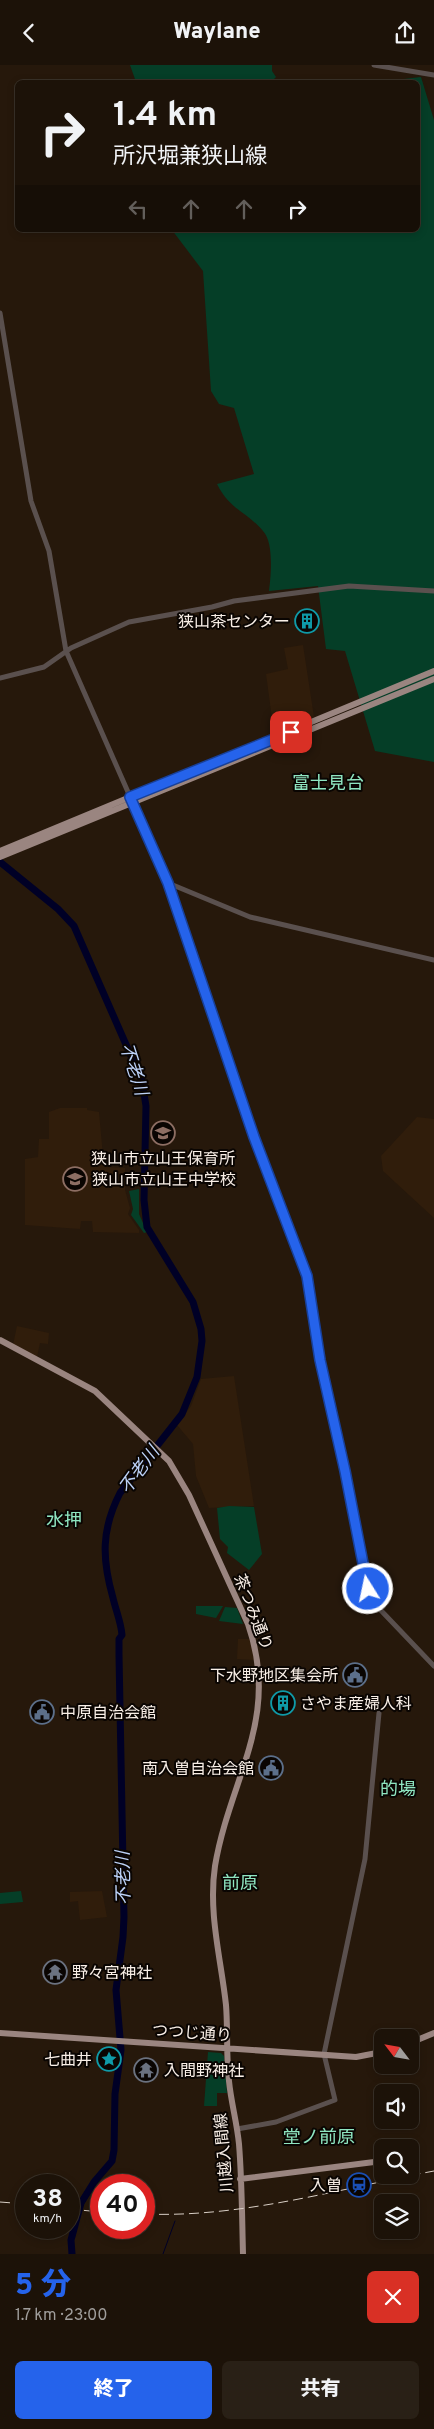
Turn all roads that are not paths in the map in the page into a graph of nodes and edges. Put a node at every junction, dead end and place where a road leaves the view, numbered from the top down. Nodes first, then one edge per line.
1 (374, 65) edge
2 (434, 75) edge
3 (0, 313) edge
4 (434, 591) edge
5 (66, 651) junction
6 (434, 671) edge
7 (0, 678) edge
8 (434, 679) edge
9 (131, 800) junction
10 (0, 855) edge
11 (168, 883) junction
12 (434, 960) edge
13 (0, 1340) edge
14 (434, 1666) edge
15 (378, 1713) dead end
16 (0, 2033) edge
17 (434, 2033) edge
18 (419, 2039) edge
19 (228, 2049) junction
20 (324, 2054) junction
21 (374, 2054) edge
22 (237, 2129) junction
23 (374, 2162) edge
24 (240, 2179) junction
25 (243, 2254) edge

1 - 2 street
3 - 5 street
4 - 5 street
5 - 7 street
5 - 9 street
6 - 9 main road
8 - 9 main road
9 - 10 main road
9 - 11 street
11 - 12 street
11 - 14 street
13 - 19 main road, 茶つみ通り
15 - 20 street
16 - 19 main road, つつじ通り
17 - 18 main road
19 - 20 main road, つつじ通り
19 - 22 main road, 川越入間線
20 - 21 main road, つつじ通り
20 - 22 street
22 - 24 main road, 川越入間線
23 - 24 main road
24 - 25 main road, 川越入間線

